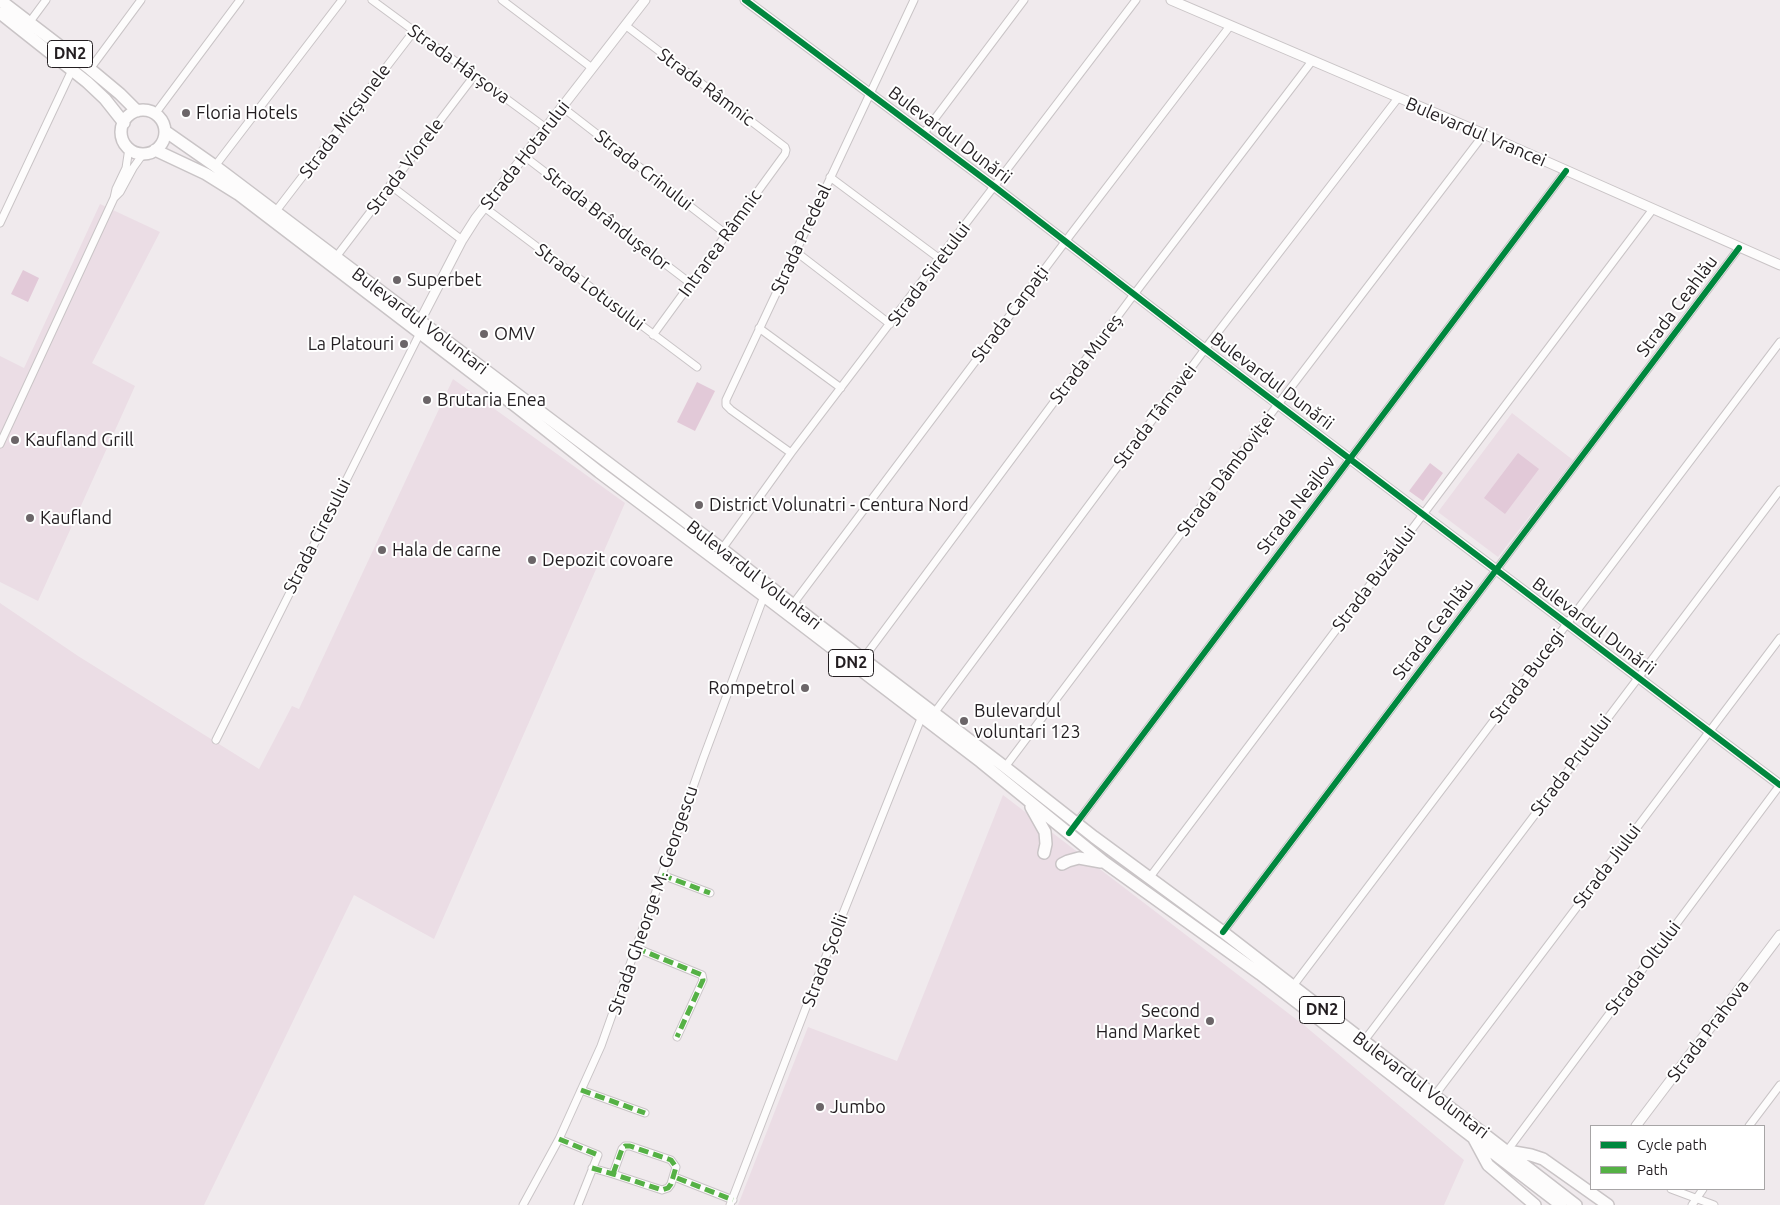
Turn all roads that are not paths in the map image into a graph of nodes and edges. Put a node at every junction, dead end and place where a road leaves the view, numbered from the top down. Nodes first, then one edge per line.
1 (0, 0) edge
2 (46, 0) edge
3 (141, 0) edge
4 (240, 0) edge
5 (342, 0) edge
6 (372, 0) edge
7 (502, 0) edge
8 (645, 0) edge
9 (745, 0) edge
10 (914, 0) edge
11 (1024, 0) edge
12 (1136, 0) edge
13 (1171, 0) edge
14 (0, 13) edge
15 (30, 23) junction
16 (626, 25) junction
17 (1230, 26) junction
18 (414, 31) junction
19 (1312, 61) junction
20 (592, 68) junction
21 (90, 69) junction
22 (72, 70) junction
23 (474, 76) junction
24 (869, 93) junction
25 (1398, 98) junction
26 (562, 107) junction
27 (137, 111) junction
28 (155, 114) junction
29 (124, 123) junction
30 (546, 128) junction
31 (165, 131) junction
32 (924, 133) junction
33 (1484, 134) junction
34 (129, 148) junction
35 (155, 150) junction
36 (786, 150) joint
37 (143, 154) junction
38 (524, 156) junction
39 (216, 166) junction
40 (1566, 171) junction
41 (830, 176) junction
42 (390, 185) junction
43 (995, 187) junction
44 (114, 198) junction
45 (484, 207) junction
46 (1654, 209) junction
47 (276, 212) junction
48 (0, 223) edge
49 (726, 234) junction
50 (462, 240) junction
51 (1065, 242) junction
52 (1739, 248) junction
53 (795, 251) junction
54 (336, 257) junction
55 (940, 259) junction
56 (1780, 265) edge
57 (690, 283) junction
58 (1134, 294) junction
59 (890, 324) junction
60 (420, 327) junction
61 (759, 328) junction
62 (653, 335) junction
63 (1780, 342) edge
64 (1205, 349) junction
65 (697, 367) dead end
66 (842, 388) junction
67 (1278, 404) junction
68 (0, 444) edge
69 (791, 453) junction
70 (1349, 459) junction
71 (1780, 490) edge
72 (1422, 514) junction
73 (722, 549) junction
74 (1497, 570) junction
75 (764, 596) junction
76 (793, 604) junction
77 (1566, 623) junction
78 (1780, 638) edge
79 (863, 659) junction
80 (1637, 677) junction
81 (934, 712) junction
82 (922, 716) junction
83 (1708, 731) junction
84 (216, 740) dead end
85 (1005, 767) junction
86 (1780, 785) edge
87 (1026, 800) junction
88 (1076, 823) junction
89 (1068, 833) junction
90 (1044, 853) dead end
91 (1104, 862) junction
92 (1062, 864) dead end
93 (662, 875) junction
94 (1150, 878) junction
95 (710, 893) dead end
96 (1223, 932) junction
97 (1780, 935) edge
98 (636, 948) junction
99 (1293, 986) junction
100 (677, 1037) dead end
101 (1364, 1041) junction
102 (1780, 1085) edge
103 (581, 1090) junction
104 (1435, 1095) junction
105 (645, 1112) dead end
106 (1637, 1125) edge
107 (1750, 1125) edge
108 (1473, 1137) junction
109 (559, 1139) junction
110 (1504, 1155) junction
111 (592, 1168) junction
112 (613, 1174) junction
113 (677, 1178) dead end
114 (1590, 1188) edge
115 (1592, 1190) edge
116 (1672, 1190) edge
117 (1702, 1190) edge
118 (525, 1201) edge
119 (732, 1202) edge
120 (1694, 1202) edge
121 (578, 1205) edge
122 (1535, 1205) edge
123 (1562, 1205) edge
124 (1576, 1205) edge
125 (1608, 1205) edge
126 (1714, 1205) edge

1 - 15 highway, DN2
2 - 15 street
3 - 21 street
4 - 28 street
5 - 39 street
6 - 18 street, Strada Hârșova
7 - 20 street
8 - 16 street, Strada Hotarului
9 - 24 street, Bulevardul Dunării
10 - 24 street, Strada Predeal
11 - 32 street
12 - 43 street, Strada Siretului
13 - 17 street, Bulevardul Vrancei
14 - 22 highway, DN2
15 - 21 highway, DN2
16 - 20 street, Strada Hotarului
16 - 36 street, Strada Râmnic
17 - 19 street, Bulevardul Vrancei
17 - 51 street, Strada Carpați
18 - 23 street, Strada Hârșova
18 - 47 street, Strada Micșunele
19 - 25 street, Bulevardul Vrancei
19 - 58 street, Strada Mureș
20 - 26 street, Strada Hotarului
21 - 27 highway, DN2
22 - 29 highway, DN2
22 - 48 street
23 - 30 street, Strada Hârșova
23 - 42 street, Strada Viorele
24 - 32 street, Bulevardul Dunării
24 - 41 street, Strada Predeal
25 - 33 street, Bulevardul Vrancei
25 - 64 street, Strada Târnavei
26 - 30 street, Strada Hotarului
26 - 49 street, Strada Crinului
27 - 28 highway
27 - 29 highway
28 - 31 highway, Bulevardul Voluntari / DN2
29 - 34 highway, DN2
30 - 38 street, Strada Hotarului
31 - 35 highway
31 - 39 highway, Bulevardul Voluntari / DN2
32 - 43 street, Bulevardul Dunării
33 - 40 street, Bulevardul Vrancei
33 - 67 street, Strada Dâmboviței
34 - 37 highway
34 - 44 street
35 - 37 highway
35 - 60 highway, Bulevardul Voluntari / DN2
36 - 49 street, Intrarea Râmnic
37 - 44 street
38 - 45 street, Strada Hotarului
38 - 57 street, Strada Brândușelor
39 - 47 highway, Bulevardul Voluntari / DN2
40 - 46 street, Bulevardul Vrancei
40 - 70 street, Strada Neajlov
41 - 53 street, Strada Predeal
41 - 55 street
42 - 50 street
42 - 54 street, Strada Viorele
43 - 51 street, Bulevardul Dunării
43 - 55 street, Strada Siretului
44 - 68 street
45 - 50 street, Strada Hotarului
45 - 62 street, Strada Lotusului
46 - 52 street, Bulevardul Vrancei
46 - 72 street, Strada Buzăului
47 - 54 highway, Bulevardul Voluntari / DN2
49 - 57 street, Intrarea Râmnic
50 - 60 street, Strada Hotarului
51 - 58 street, Bulevardul Dunării
51 - 76 street, Strada Carpați
52 - 56 street, Bulevardul Vrancei
52 - 74 street, Strada Ceahlău
53 - 59 street
53 - 61 street, Strada Predeal
54 - 60 highway, Bulevardul Voluntari / DN2
55 - 59 street, Strada Siretului
57 - 62 street, Intrarea Râmnic
58 - 64 street, Bulevardul Dunării
58 - 79 street, Strada Mureș
59 - 66 street, Strada Siretului
60 - 73 highway, Bulevardul Voluntari / DN2
60 - 75 highway, Bulevardul Voluntari / DN2
60 - 84 street, Strada Ciresului
61 - 66 street
61 - 69 street, Strada Predeal
62 - 65 street, Strada Lotusului
63 - 77 street, Strada Bucegi
64 - 67 street, Bulevardul Dunării
64 - 81 street, Strada Târnavei
66 - 69 street, Strada Siretului
67 - 70 street, Bulevardul Dunării
67 - 85 street, Strada Dâmboviței
69 - 73 street, Strada Siretului
70 - 72 street, Bulevardul Dunării
70 - 88 street, Strada Neajlov
71 - 80 street, Strada Prutului
72 - 74 street, Bulevardul Dunării
72 - 94 street, Strada Buzăului
73 - 76 highway, Bulevardul Voluntari / DN2
74 - 77 street, Bulevardul Dunării
74 - 96 street, Strada Ceahlău
75 - 82 highway, Bulevardul Voluntari / DN2
75 - 93 street, Strada Gheorge M. Georgescu
76 - 79 highway, Bulevardul Voluntari / DN2
77 - 80 street, Bulevardul Dunării
77 - 99 street, Strada Bucegi
78 - 83 street, Strada Jiului
79 - 81 highway, Bulevardul Voluntari / DN2
80 - 83 street, Bulevardul Dunării
80 - 101 street, Strada Prutului
81 - 85 highway, Bulevardul Voluntari / DN2
82 - 87 highway, Bulevardul Voluntari / DN2
82 - 119 street, Strada Școlii
83 - 86 street, Bulevardul Dunării
83 - 104 street, Strada Jiului
85 - 88 highway, Bulevardul Voluntari / DN2
86 - 110 street, Strada Oltului
87 - 89 highway, Bulevardul Voluntari / DN2
87 - 90 highway
88 - 89 street, Strada Neajlov
88 - 94 highway, Bulevardul Voluntari / DN2
89 - 91 highway, Bulevardul Voluntari / DN2
91 - 92 highway
91 - 108 highway, Bulevardul Voluntari / DN2
93 - 95 street
93 - 98 street, Strada Gheorge M. Georgescu
94 - 96 highway, Bulevardul Voluntari / DN2
96 - 99 highway, Bulevardul Voluntari / DN2
97 - 106 street, Strada Prahova
98 - 100 street
98 - 103 street, Strada Gheorge M. Georgescu
99 - 101 highway, Bulevardul Voluntari / DN2
101 - 104 highway, Bulevardul Voluntari / DN2
102 - 107 street
103 - 105 street
103 - 109 street, Strada Gheorge M. Georgescu
104 - 110 highway, Bulevardul Voluntari / DN2
108 - 110 highway, Bulevardul Voluntari / DN2
108 - 122 highway
109 - 111 street
109 - 118 street, Strada Gheorge M. Georgescu
110 - 114 highway
110 - 123 highway, DN2
110 - 124 highway, DN2
111 - 112 street
111 - 121 street
112 - 112 street
113 - 119 street
115 - 125 highway
116 - 120 street
117 - 120 street
120 - 126 street

